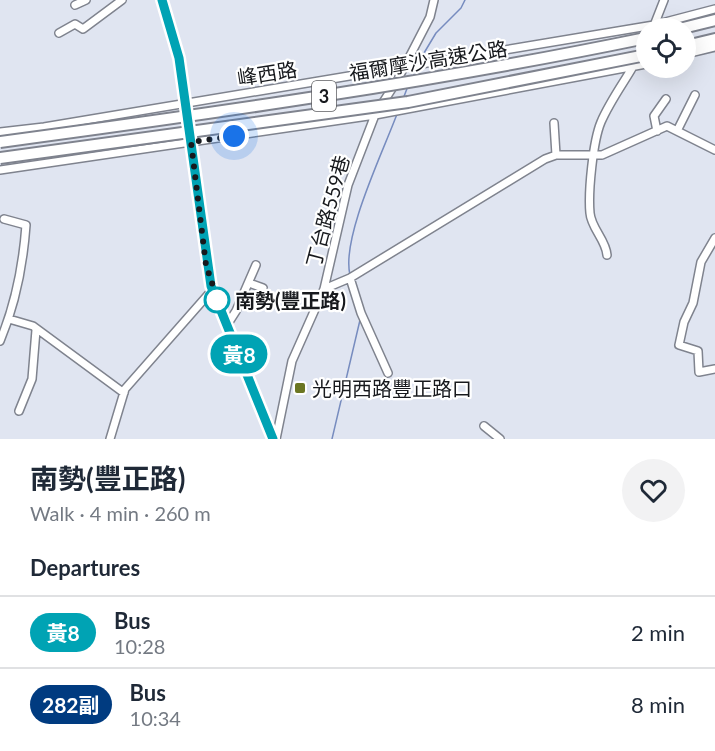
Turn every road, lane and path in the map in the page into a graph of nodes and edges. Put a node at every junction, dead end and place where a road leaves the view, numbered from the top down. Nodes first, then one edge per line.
1 (86, 0) edge
2 (122, 0) edge
3 (162, 0) edge
4 (434, 0) edge
5 (664, 0) edge
6 (75, 6) dead end
7 (715, 9) edge
8 (657, 18) edge
9 (684, 18) edge
10 (715, 20) edge
11 (696, 25) edge
12 (636, 30) edge
13 (59, 33) dead end
14 (715, 39) edge
15 (636, 42) edge
16 (696, 44) edge
17 (715, 47) edge
18 (696, 52) edge
19 (636, 57) edge
20 (403, 67) junction
21 (635, 67) joint
22 (694, 96) dead end
23 (666, 99) dead end
24 (185, 104) junction
25 (375, 115) junction
26 (554, 123) dead end
27 (657, 131) junction
28 (677, 131) junction
29 (0, 132) edge
30 (0, 142) edge
31 (191, 142) junction
32 (715, 150) edge
33 (556, 155) junction
34 (595, 156) junction
35 (0, 158) edge
36 (0, 170) edge
37 (4, 219) dead end
38 (715, 238) edge
39 (607, 255) dead end
40 (256, 265) dead end
41 (350, 278) junction
42 (249, 283) junction
43 (263, 288) dead end
44 (213, 289) junction
45 (324, 289) junction
46 (9, 319) junction
47 (227, 325) junction
48 (36, 330) junction
49 (0, 341) edge
50 (715, 369) edge
51 (388, 373) dead end
52 (124, 393) junction
53 (19, 411) dead end
54 (484, 426) dead end
55 (110, 439) edge
56 (274, 439) edge
57 (500, 439) edge

1 - 6 street
2 - 13 street
3 - 24 street
4 - 20 street, 丁台路559巷
5 - 8 street
7 - 9 street, 峰西路
10 - 11 highway
12 - 20 street, 峰西路
14 - 16 highway
15 - 30 highway, 福爾摩沙高速公路 / 3, bridge
17 - 18 street
19 - 35 highway, 福爾摩沙高速公路 / 3, bridge
20 - 24 street, 峰西路
20 - 25 street, 丁台路559巷
21 - 25 street
21 - 34 street
22 - 28 street
23 - 27 street
24 - 29 street, 峰西路
24 - 31 street
25 - 31 street
25 - 45 street, 丁台路559巷
26 - 33 street
27 - 28 street
27 - 34 street
28 - 32 street
31 - 36 street
31 - 44 street
33 - 34 street
33 - 41 street
34 - 39 street
37 - 46 street
38 - 50 street
40 - 42 street
41 - 45 street
41 - 51 street
42 - 43 street
42 - 47 street
44 - 47 street
44 - 52 street
45 - 56 street, 丁台路559巷
46 - 48 street
46 - 49 street
47 - 56 street
48 - 52 street
48 - 53 street
52 - 55 street
54 - 57 street

